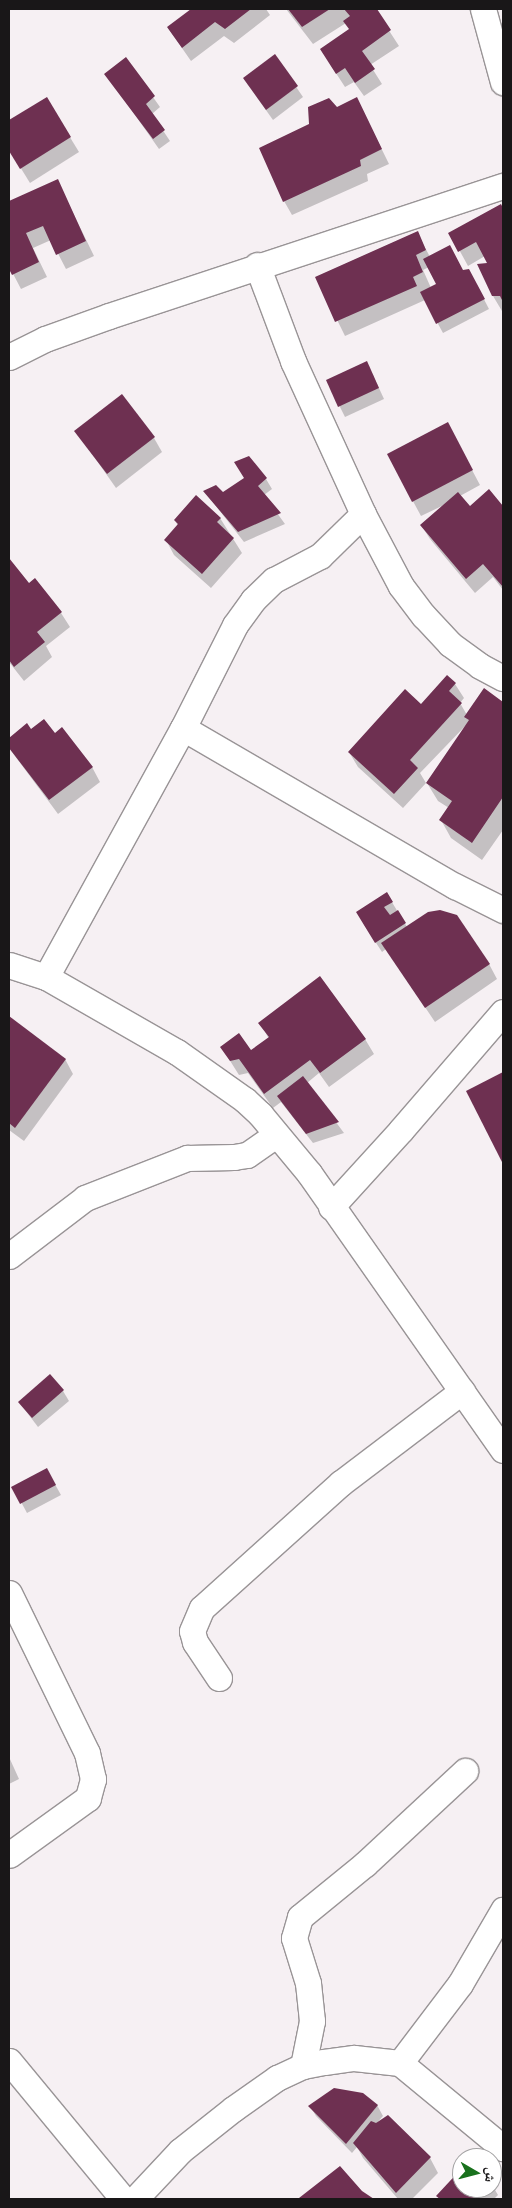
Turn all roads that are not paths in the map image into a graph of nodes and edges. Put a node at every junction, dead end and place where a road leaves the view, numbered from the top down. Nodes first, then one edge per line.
1 (483, 9) edge
2 (503, 82) edge
3 (503, 186) edge
4 (257, 265) junction
5 (9, 357) edge
6 (363, 514) junction
7 (503, 678) edge
8 (183, 728) junction
9 (503, 910) edge
10 (9, 965) edge
11 (46, 977) junction
12 (503, 1012) edge
13 (276, 1135) junction
14 (331, 1206) junction
15 (9, 1256) edge
16 (462, 1391) junction
17 (503, 1450) edge
18 (9, 1593) edge
19 (219, 1678) dead end
20 (465, 1771) dead end
21 (9, 1856) edge
22 (503, 1910) edge
23 (9, 2061) edge
24 (400, 2063) junction
25 (303, 2066) junction
26 (503, 2148) edge
27 (123, 2199) edge
28 (135, 2199) edge

1 - 2 street
3 - 4 street
4 - 5 street
4 - 6 street
6 - 7 street
6 - 8 street
8 - 9 street
8 - 11 street
10 - 11 street
11 - 13 street
12 - 14 street
13 - 14 street
13 - 15 street
14 - 16 street
16 - 17 street
16 - 19 street
18 - 21 street
20 - 25 street
22 - 24 street
23 - 27 street
24 - 25 street
24 - 26 street
25 - 28 street

